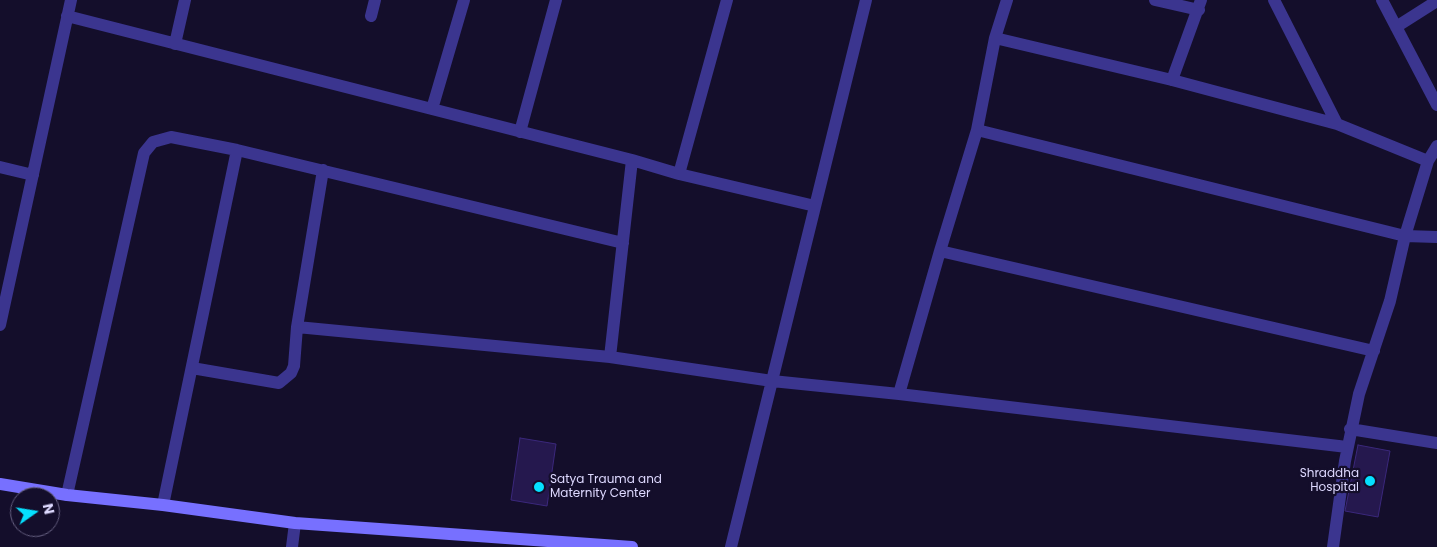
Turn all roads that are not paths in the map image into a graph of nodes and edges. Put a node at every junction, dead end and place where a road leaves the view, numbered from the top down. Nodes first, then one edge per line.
1 (71, 0) edge
2 (185, 0) edge
3 (375, 0) edge
4 (464, 0) edge
5 (556, 0) edge
6 (727, 0) edge
7 (866, 0) edge
8 (1007, 0) edge
9 (1154, 0) edge
10 (1274, 0) edge
11 (1382, 0) edge
12 (1437, 1) edge
13 (1200, 5) edge
14 (68, 16) junction
15 (371, 16) dead end
16 (1396, 27) junction
17 (995, 38) junction
18 (175, 44) junction
19 (1172, 80) junction
20 (1437, 105) edge
21 (432, 109) junction
22 (1337, 124) junction
23 (977, 130) junction
24 (520, 132) junction
25 (1437, 146) edge
26 (237, 150) junction
27 (632, 160) junction
28 (1428, 161) junction
29 (0, 167) edge
30 (323, 170) junction
31 (679, 174) junction
32 (33, 175) junction
33 (815, 206) junction
34 (1406, 236) junction
35 (1437, 237) edge
36 (623, 243) junction
37 (940, 252) junction
38 (0, 325) edge
39 (297, 327) junction
40 (1374, 351) junction
41 (610, 357) junction
42 (192, 368) junction
43 (772, 381) junction
44 (899, 394) junction
45 (1350, 429) junction
46 (1437, 443) edge
47 (1347, 447) junction
48 (0, 484) edge
49 (67, 495) junction
50 (163, 505) junction
51 (295, 523) junction
52 (292, 547) edge
53 (632, 547) edge
54 (731, 547) edge
55 (1333, 547) edge

1 - 14 street
2 - 18 street
3 - 15 street
4 - 21 street
5 - 24 street
6 - 31 street
7 - 33 street
8 - 17 street
9 - 13 street
10 - 22 street
11 - 16 street
12 - 16 street
13 - 19 street
14 - 18 street
14 - 32 street
16 - 20 street
17 - 19 street
17 - 23 street
18 - 21 street
19 - 22 street
21 - 24 street
22 - 28 street
23 - 34 street
23 - 37 street
24 - 27 street
25 - 28 street
26 - 30 street
26 - 42 street
26 - 49 street
27 - 31 street
27 - 36 street
28 - 34 street
29 - 32 street
30 - 36 street
30 - 39 street
31 - 33 street
32 - 38 street
33 - 43 street
34 - 35 street
34 - 40 street
36 - 41 street
37 - 40 street
37 - 44 street
39 - 41 street
39 - 42 street
40 - 45 street
41 - 43 street
42 - 50 street
43 - 44 street
43 - 54 street
44 - 47 street
45 - 46 street
45 - 47 street
47 - 55 street
48 - 49 street
49 - 50 street
50 - 51 street
51 - 52 street
51 - 53 street

